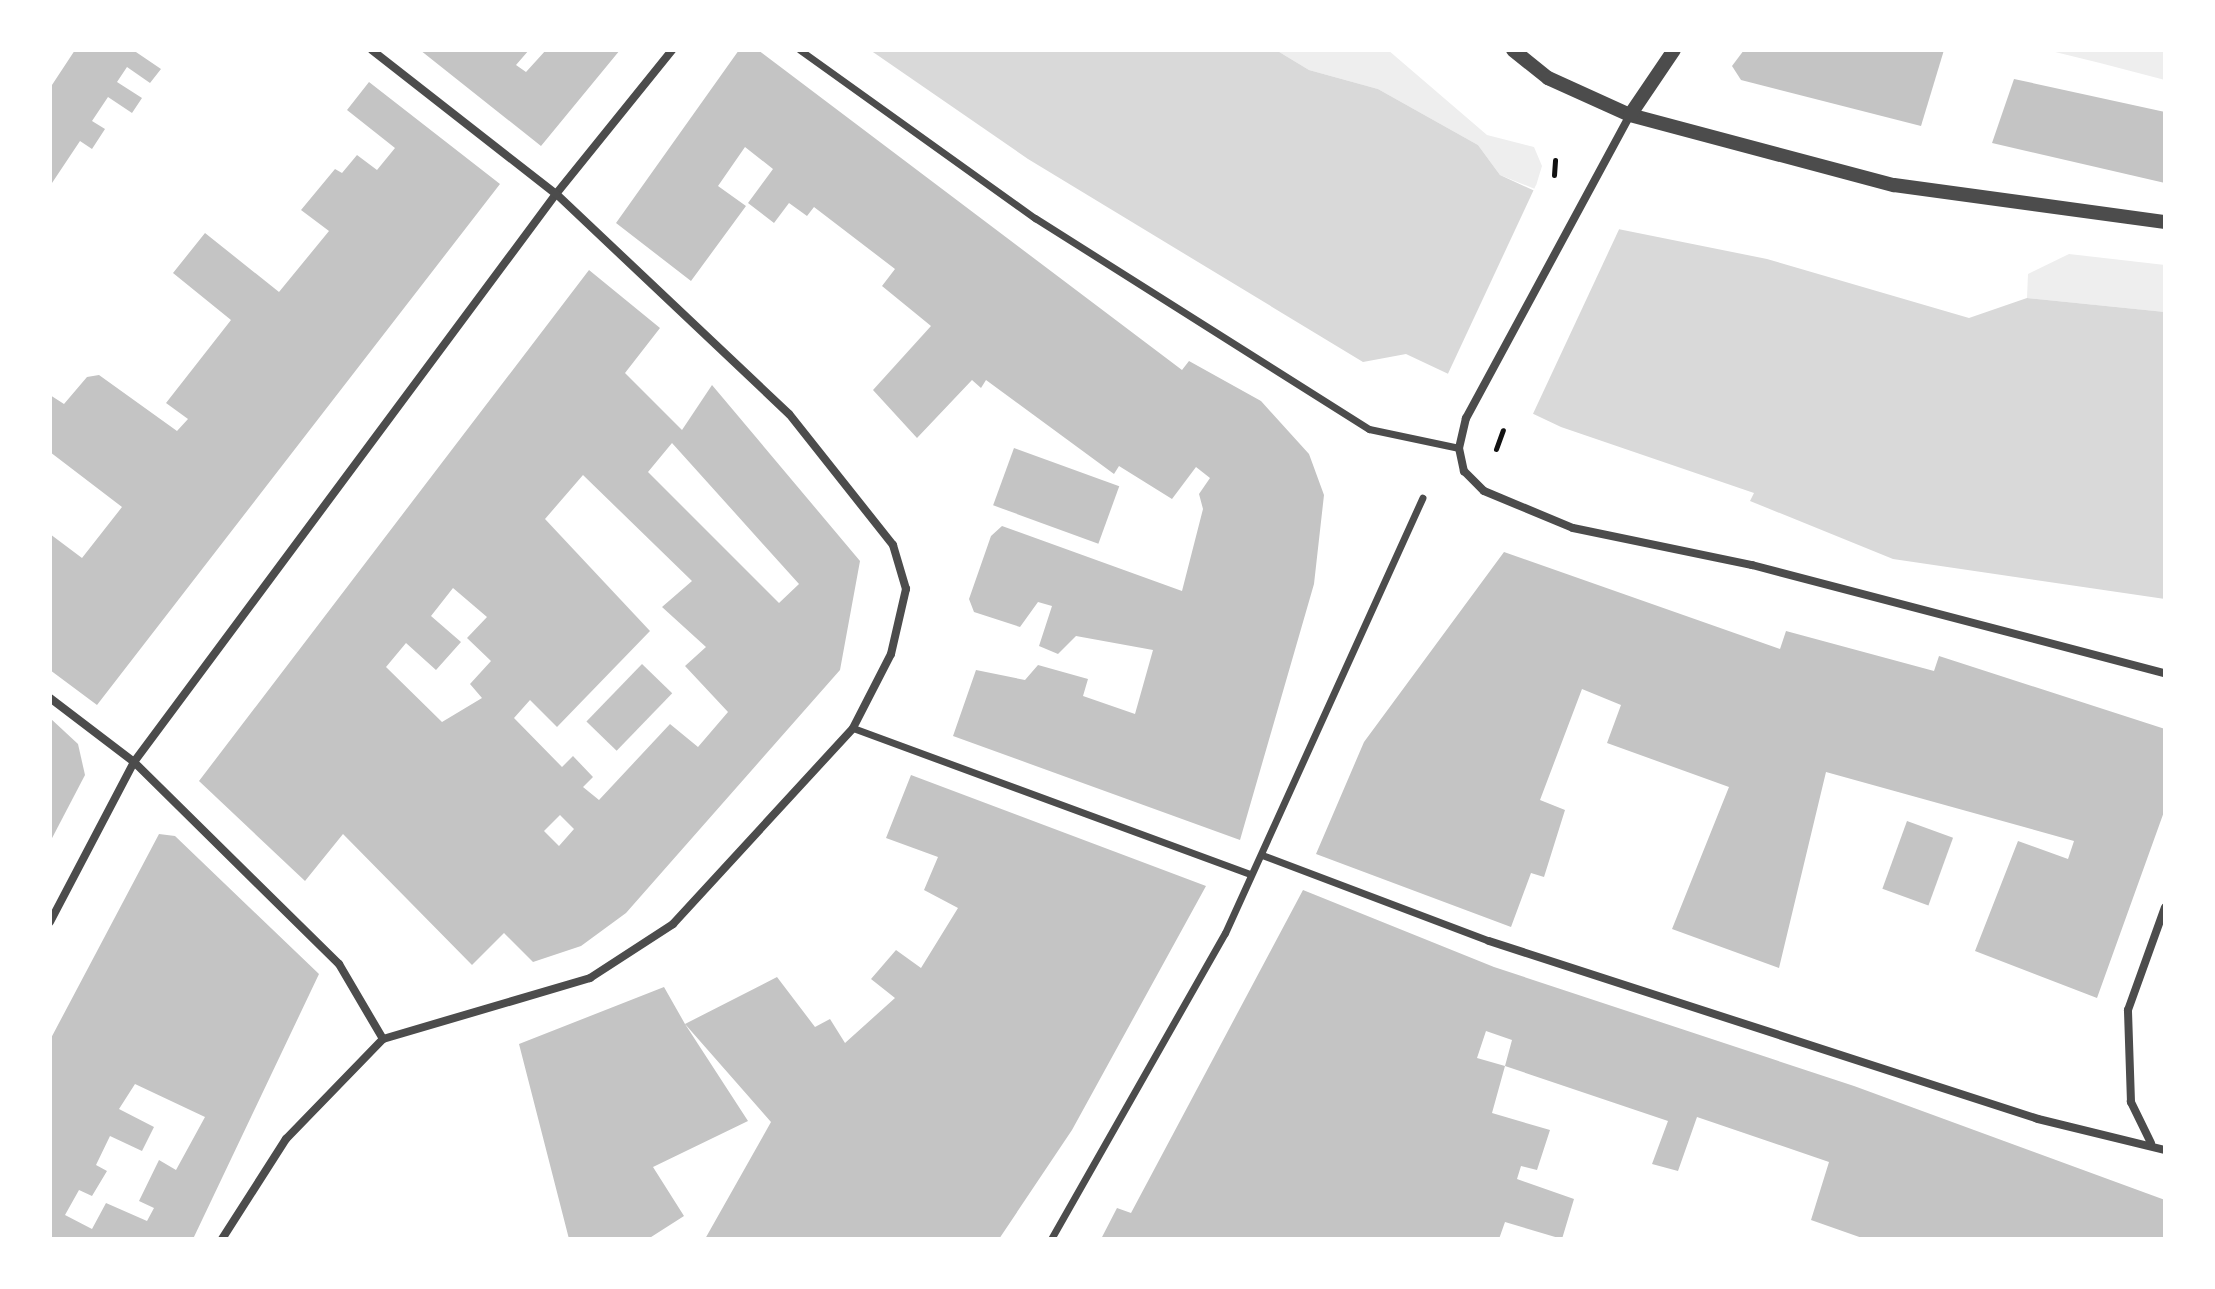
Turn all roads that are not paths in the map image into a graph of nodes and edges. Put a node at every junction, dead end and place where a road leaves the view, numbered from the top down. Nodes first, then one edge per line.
1 (372, 50) edge
2 (672, 50) edge
3 (800, 50) edge
4 (1513, 50) edge
5 (1674, 50) edge
6 (1630, 115) junction
7 (556, 194) junction
8 (2165, 222) edge
9 (1459, 448) junction
10 (1422, 498) dead end
11 (2165, 673) edge
12 (50, 698) edge
13 (853, 728) junction
14 (134, 762) junction
15 (1262, 855) junction
16 (1250, 874) junction
17 (2165, 907) edge
18 (50, 922) edge
19 (1489, 941) joint
20 (383, 1039) junction
21 (2151, 1143) junction
22 (2165, 1150) edge
23 (222, 1239) edge
24 (1051, 1239) edge

1 - 7 street
2 - 7 street
3 - 9 street
4 - 6 street
5 - 6 street
6 - 8 street
6 - 9 street
7 - 13 street
7 - 14 street
9 - 11 street
10 - 15 street
12 - 14 street
13 - 16 street
13 - 20 street
14 - 18 street
14 - 20 street
15 - 16 street
15 - 19 street
16 - 24 street
17 - 21 street
19 - 21 street
20 - 23 street
21 - 22 street

